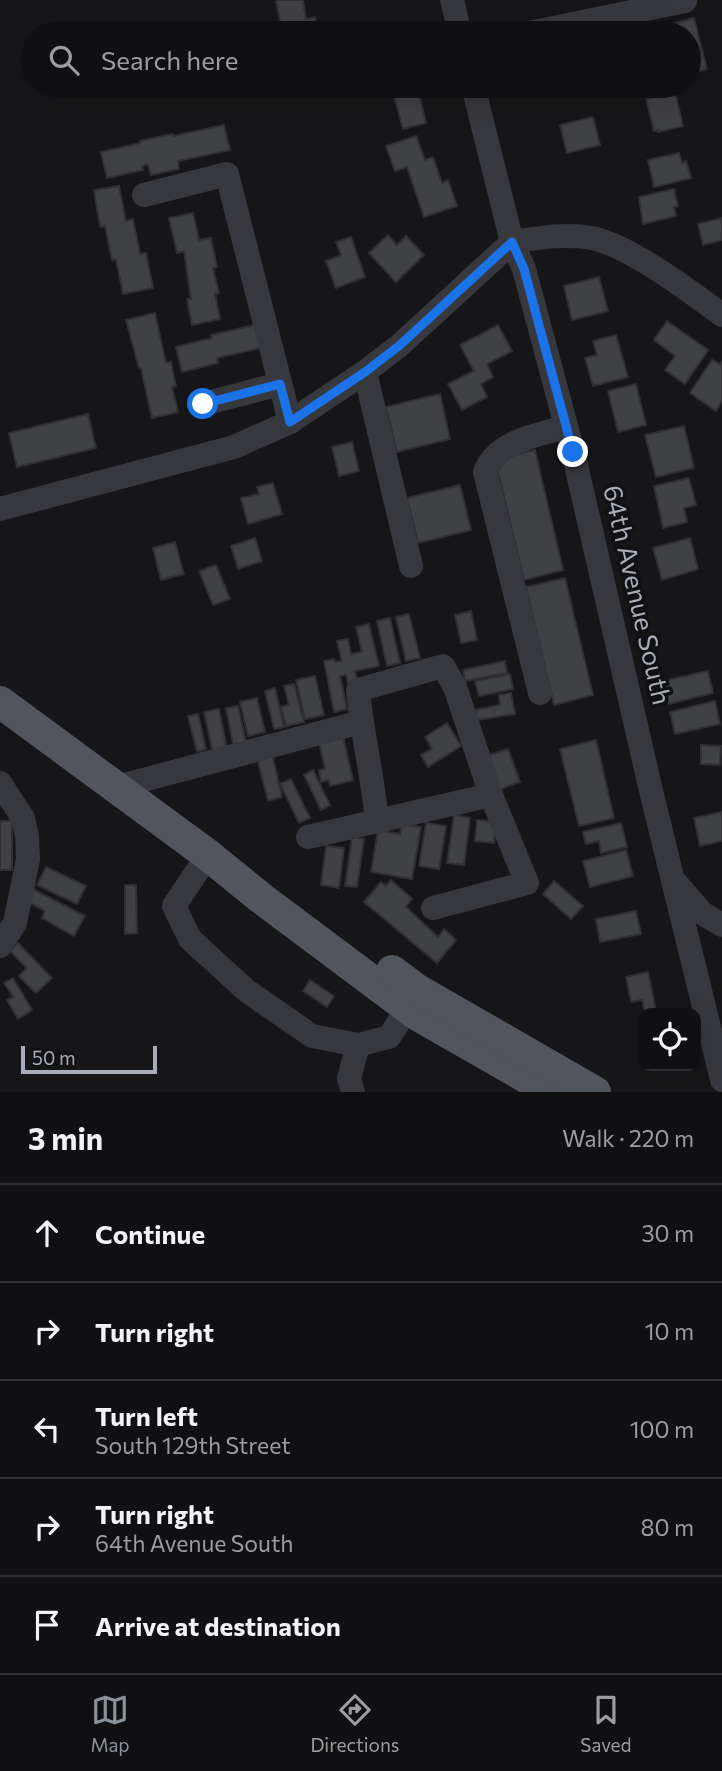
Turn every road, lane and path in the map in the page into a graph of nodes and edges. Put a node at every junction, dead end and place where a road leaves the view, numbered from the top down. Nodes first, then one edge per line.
1 (452, 0) edge
2 (685, 1) edge
3 (457, 21) edge
4 (588, 21) edge
5 (476, 98) edge
6 (144, 195) dead end
7 (512, 242) junction
8 (722, 315) edge
9 (365, 372) junction
10 (280, 384) junction
11 (203, 404) dead end
12 (290, 422) junction
13 (566, 427) junction
14 (0, 509) edge
15 (411, 566) dead end
16 (540, 693) dead end
17 (1, 704) edge
18 (361, 722) junction
19 (0, 783) edge
20 (117, 787) junction
21 (491, 796) junction
22 (377, 822) junction
23 (308, 837) dead end
24 (208, 855) junction
25 (672, 879) junction
26 (10, 889) edge
27 (433, 908) dead end
28 (722, 925) edge
29 (0, 946) edge
30 (408, 1008) junction
31 (358, 1045) junction
32 (722, 1080) edge
33 (353, 1092) edge
34 (552, 1092) edge
35 (595, 1092) edge

1 - 3 street
2 - 4 street
5 - 7 street, 64th Avenue South
6 - 10 street
7 - 8 street
7 - 9 street
7 - 13 street, 64th Avenue South
9 - 12 street
9 - 15 street
10 - 11 street
10 - 12 street
12 - 14 street
13 - 16 street
13 - 25 street, 64th Avenue South
17 - 20 main road
18 - 20 street
18 - 21 street
18 - 22 street
19 - 26 street
20 - 24 main road
21 - 22 street
21 - 27 street
22 - 23 street
24 - 30 main road
24 - 31 street
24 - 35 main road
25 - 28 street
25 - 32 street, 64th Avenue South
26 - 29 street
30 - 31 street
30 - 34 main road
31 - 33 street

